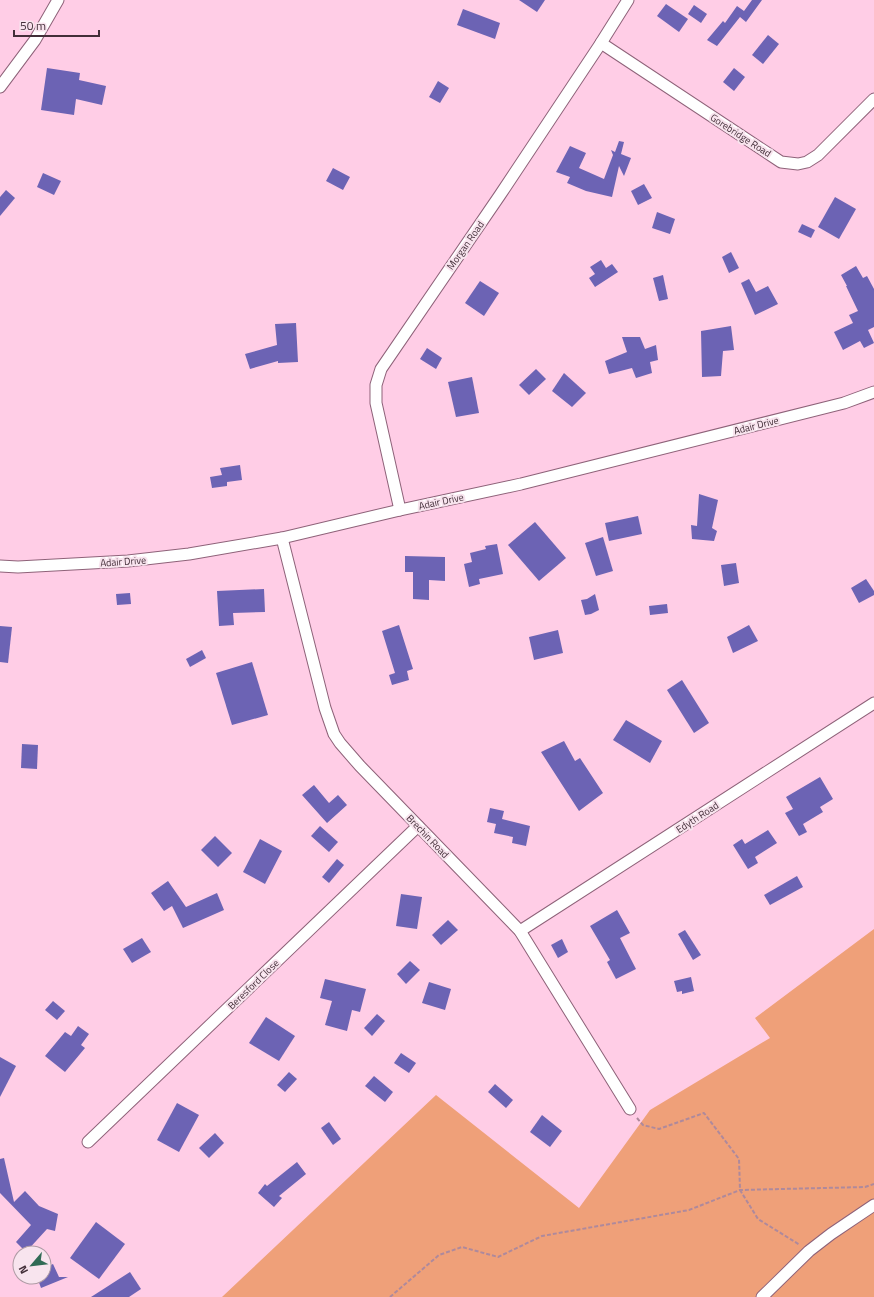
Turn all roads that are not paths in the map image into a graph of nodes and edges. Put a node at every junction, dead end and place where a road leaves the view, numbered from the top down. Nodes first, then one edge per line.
1 (58, 0) edge
2 (628, 0) edge
3 (601, 43) junction
4 (0, 87) edge
5 (874, 99) edge
6 (874, 392) edge
7 (400, 510) junction
8 (282, 538) junction
9 (0, 566) edge
10 (874, 703) edge
11 (418, 826) junction
12 (520, 931) junction
13 (630, 1109) road end
14 (88, 1142) dead end
15 (874, 1206) edge
16 (762, 1297) edge

1 - 4 street
2 - 3 street, Morgan Road
3 - 5 street, Gorebridge Road
3 - 7 street, Morgan Road
6 - 7 street, Adair Drive
7 - 8 street, Adair Drive
8 - 9 street, Adair Drive
8 - 11 street, Brechin Road
10 - 12 street, Edyth Road
11 - 12 street, Brechin Road
11 - 14 street, Beresford Close
12 - 13 street, Brechin Road
15 - 16 street

